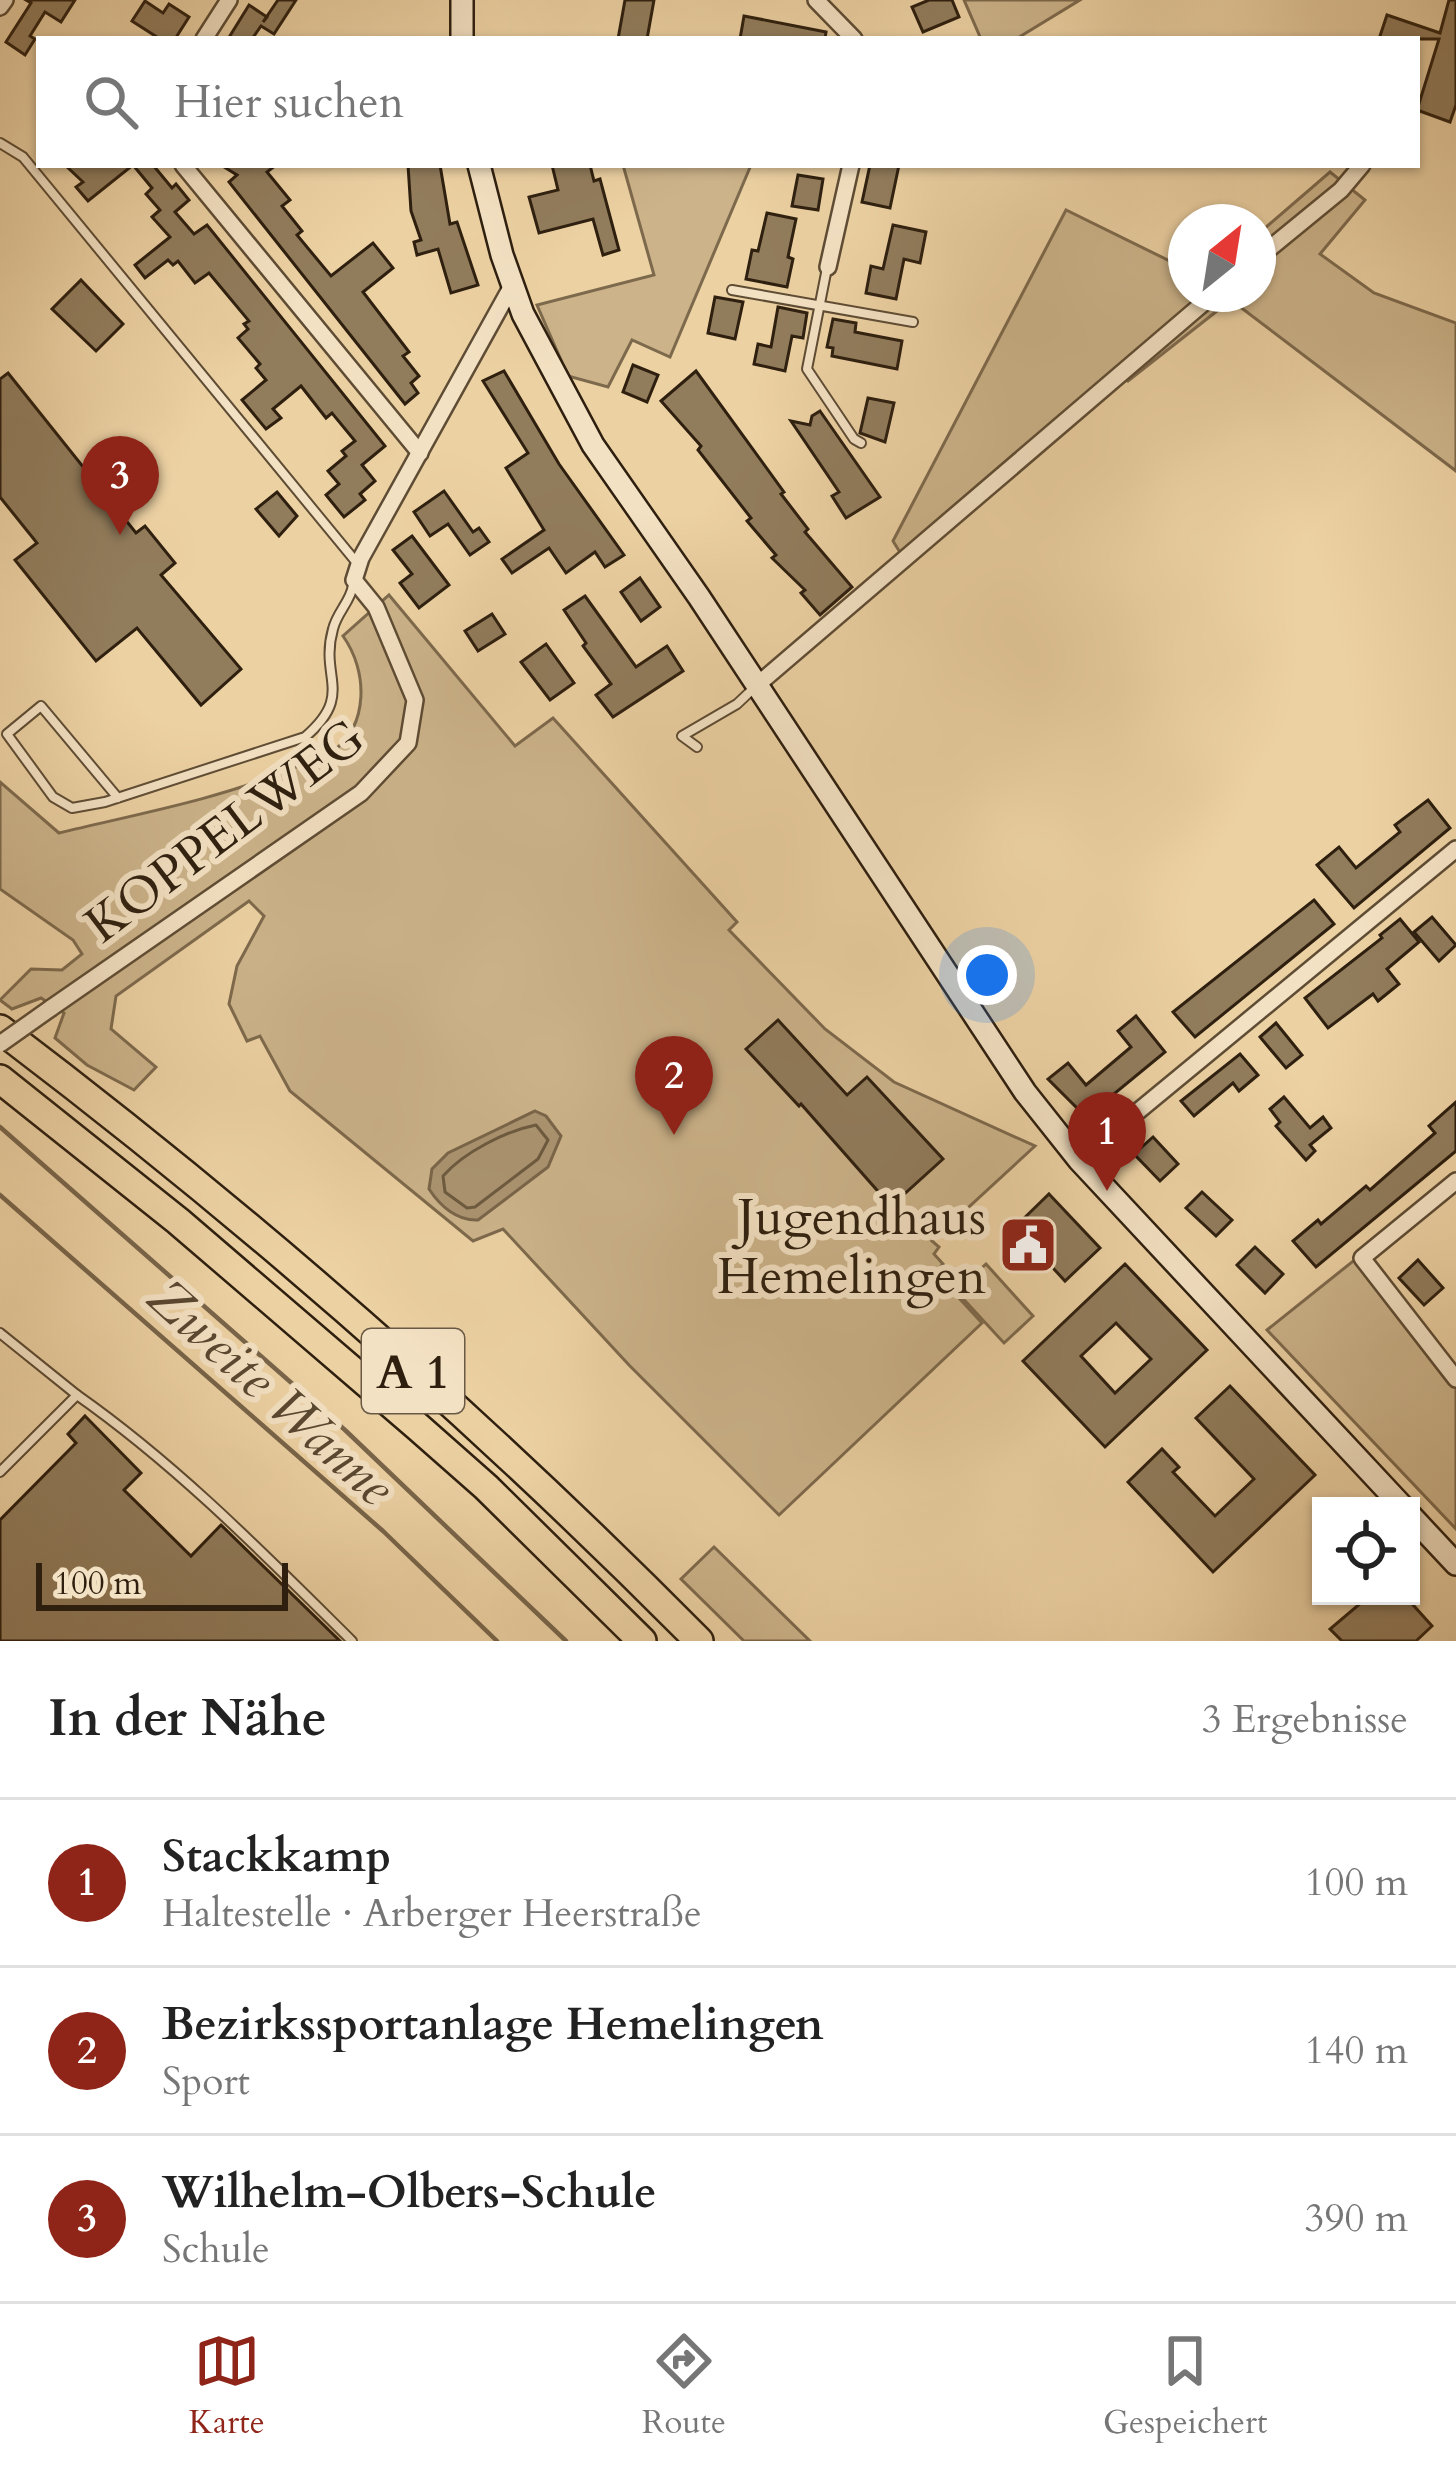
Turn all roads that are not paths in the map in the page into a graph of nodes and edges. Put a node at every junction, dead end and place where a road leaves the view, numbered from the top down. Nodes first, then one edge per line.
1 (229, 0) edge
2 (461, 0) edge
3 (816, 0) edge
4 (206, 36) edge
5 (462, 36) edge
6 (851, 36) edge
7 (0, 143) edge
8 (185, 168) edge
9 (480, 168) edge
10 (850, 168) edge
11 (1359, 168) edge
12 (1276, 243) edge
13 (828, 267) joint
14 (513, 284) junction
15 (732, 290) dead end
16 (819, 304) junction
17 (1193, 312) edge
18 (913, 322) dead end
19 (861, 443) dead end
20 (420, 453) junction
21 (356, 572) junction
22 (756, 686) junction
23 (697, 747) dead end
24 (118, 798) junction
25 (1456, 849) edge
26 (0, 1029) edge
27 (0, 1044) edge
28 (0, 1079) edge
29 (1078, 1160) junction
30 (1456, 1181) edge
31 (0, 1333) edge
32 (1456, 1379) edge
33 (77, 1395) junction
34 (0, 1472) edge
35 (1394, 1497) edge
36 (1420, 1524) edge
37 (1452, 1552) edge
38 (352, 1641) edge
39 (642, 1641) edge
40 (699, 1641) edge

1 - 4 street
2 - 5 main road
3 - 6 street
7 - 21 lane
8 - 20 street
9 - 14 main road
10 - 13 street
11 - 12 street
13 - 16 lane
14 - 20 street
14 - 22 main road
15 - 16 lane
16 - 18 lane
16 - 19 lane
17 - 22 street
20 - 21 street
21 - 24 lane
21 - 27 street, KOPPELWEG, bridge
22 - 23 lane
22 - 29 main road
24 - 24 lane
25 - 29 street
26 - 40 highway, A 1
28 - 39 highway, A 1
29 - 35 main road
30 - 32 street
31 - 33 lane
33 - 34 lane
33 - 38 lane
36 - 37 main road

